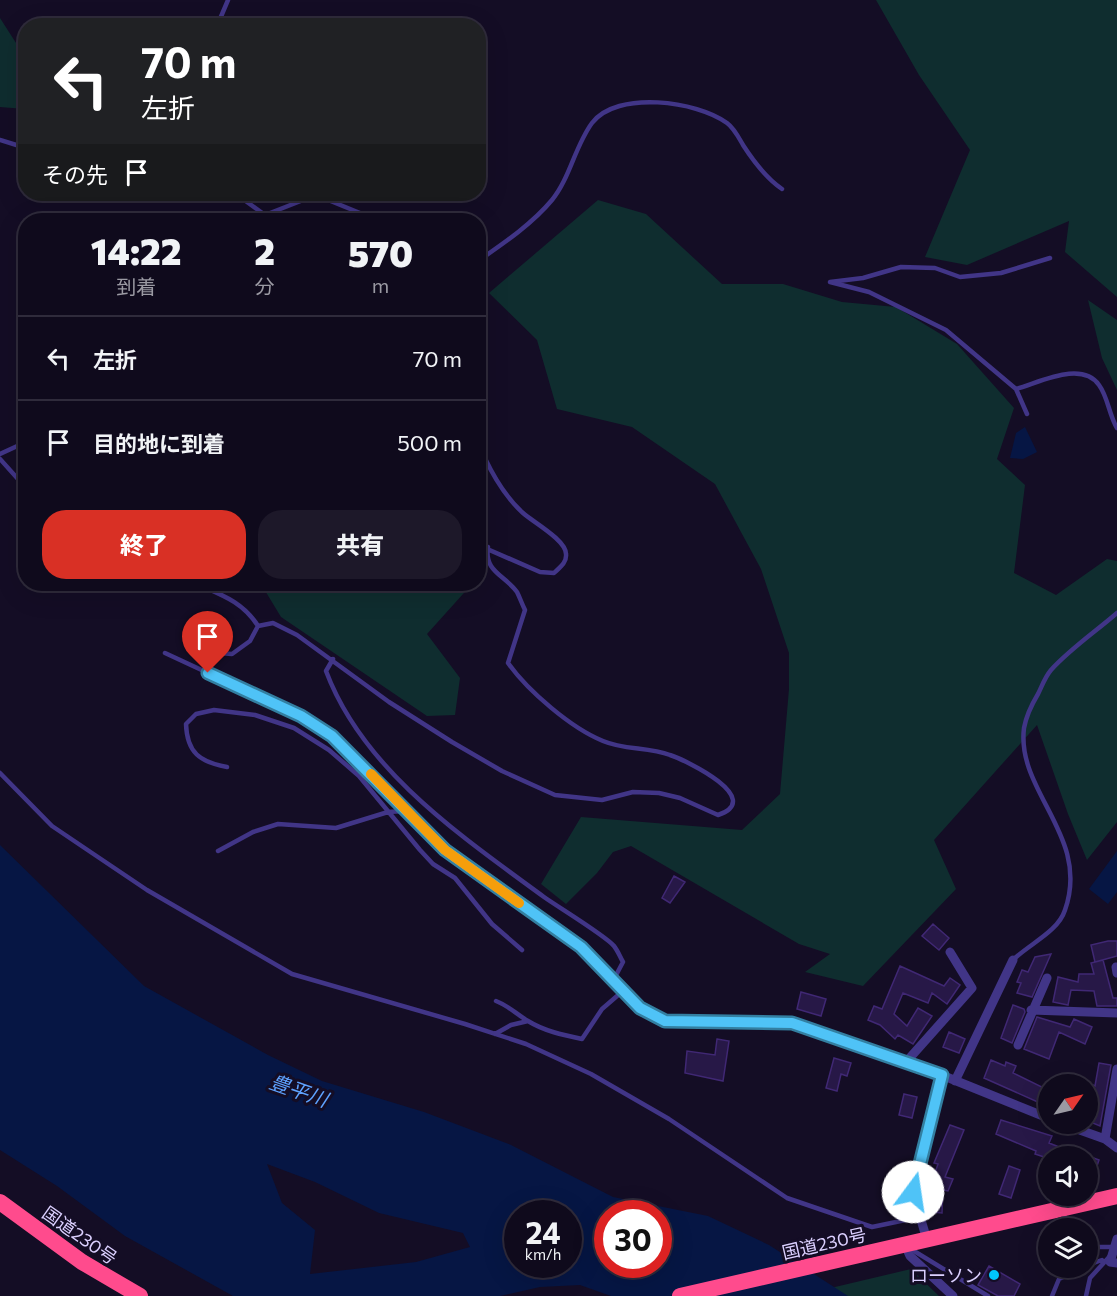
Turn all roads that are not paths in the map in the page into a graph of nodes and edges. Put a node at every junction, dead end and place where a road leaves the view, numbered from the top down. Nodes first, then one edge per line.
1 (228, 0) edge
2 (220, 18) edge
3 (0, 140) edge
4 (18, 146) edge
5 (782, 189) dead end
6 (246, 201) edge
7 (301, 201) edge
8 (331, 201) edge
9 (262, 213) edge
10 (270, 213) edge
11 (360, 213) edge
12 (486, 255) edge
13 (1050, 258) dead end
14 (1016, 389) junction
15 (1027, 414) dead end
16 (1117, 428) edge
17 (18, 446) edge
18 (0, 454) edge
19 (486, 456) edge
20 (0, 459) edge
21 (18, 479) edge
22 (488, 547) joint
23 (214, 591) edge
24 (1117, 613) edge
25 (258, 626) junction
26 (204, 652) dead end
27 (165, 653) dead end
28 (333, 659) junction
29 (227, 767) dead end
30 (0, 773) edge
31 (404, 810) junction
32 (388, 812) junction
33 (218, 851) dead end
34 (522, 950) dead end
35 (950, 952) dead end
36 (1013, 960) joint
37 (1047, 978) dead end
38 (614, 979) junction
39 (624, 990) junction
40 (496, 1001) dead end
41 (1031, 1010) junction
42 (1117, 1013) edge
43 (528, 1021) junction
44 (792, 1023) joint
45 (495, 1034) junction
46 (1018, 1045) dead end
47 (906, 1061) junction
48 (1117, 1069) edge
49 (942, 1075) junction
50 (955, 1081) junction
51 (1038, 1114) edge
52 (1093, 1134) edge
53 (1105, 1138) junction
54 (1117, 1148) edge
55 (1117, 1196) edge
56 (0, 1202) edge
57 (1063, 1210) junction
58 (920, 1217) junction
59 (1065, 1218) edge
60 (927, 1240) junction
61 (905, 1245) junction
62 (1098, 1247) edge
63 (1115, 1251) edge
64 (1098, 1260) edge
65 (1061, 1278) edge
66 (140, 1296) edge
67 (680, 1296) edge
68 (953, 1296) edge
69 (988, 1296) edge
70 (1052, 1296) edge
71 (1086, 1296) edge

1 - 2 lane
3 - 4 lane
5 - 12 lane
6 - 9 lane
7 - 10 lane
8 - 11 lane
13 - 14 lane
14 - 15 lane
14 - 16 lane
17 - 18 lane
19 - 22 lane
20 - 21 lane
22 - 28 lane
23 - 25 lane
24 - 36 lane
25 - 26 lane
25 - 28 lane
27 - 31 lane
28 - 38 lane
29 - 32 lane
30 - 45 lane
31 - 32 lane
31 - 38 lane
32 - 33 lane
32 - 34 lane
35 - 47 street
36 - 50 street
37 - 41 street
38 - 39 lane
39 - 43 lane
39 - 44 lane
40 - 43 lane
41 - 42 street
41 - 46 street
43 - 45 lane
44 - 47 street
45 - 58 lane
47 - 49 street
48 - 53 street
49 - 50 street
49 - 58 street
50 - 51 street
52 - 53 street
53 - 54 street
55 - 57 highway, 国道230号
56 - 66 highway, 国道230号
57 - 59 lane
57 - 60 highway, 国道230号
58 - 60 street
60 - 61 highway, 国道230号
61 - 67 highway, 国道230号
61 - 68 street
61 - 69 lane
62 - 63 lane
63 - 64 lane
63 - 71 lane
65 - 70 lane

